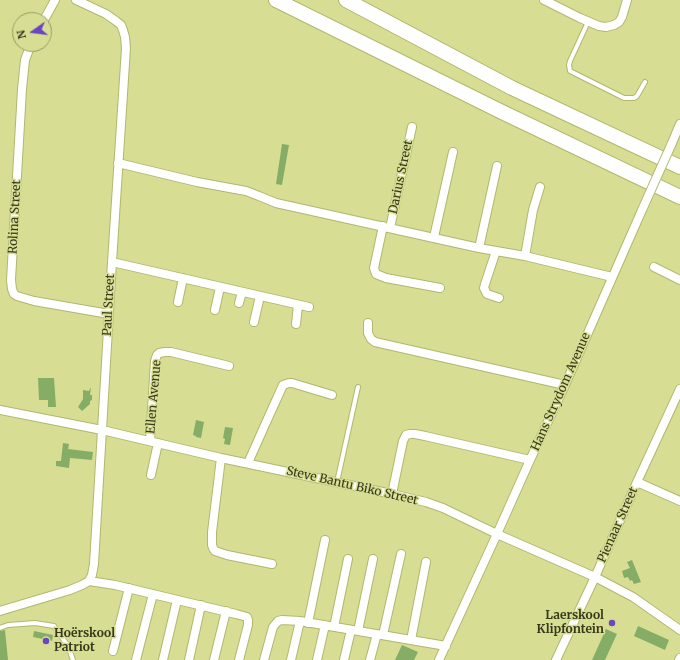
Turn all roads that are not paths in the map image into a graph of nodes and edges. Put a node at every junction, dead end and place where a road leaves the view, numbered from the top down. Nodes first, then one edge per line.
1 (55, 0) edge
2 (76, 0) edge
3 (276, 0) edge
4 (346, 0) edge
5 (544, 0) edge
6 (627, 0) edge
7 (48, 12) edge
8 (588, 22) junction
9 (28, 52) edge
10 (645, 82) dead end
11 (680, 124) edge
12 (412, 127) dead end
13 (453, 152) dead end
14 (118, 163) junction
15 (496, 166) dead end
16 (680, 167) edge
17 (540, 187) dead end
18 (680, 197) edge
19 (387, 227) junction
20 (434, 237) junction
21 (479, 248) junction
22 (496, 251) junction
23 (525, 256) junction
24 (112, 262) junction
25 (654, 267) dead end
26 (612, 277) junction
27 (183, 278) junction
28 (680, 280) edge
29 (220, 287) junction
30 (440, 288) dead end
31 (242, 292) junction
32 (260, 296) junction
33 (499, 298) dead end
34 (178, 302) dead end
35 (239, 303) dead end
36 (298, 305) junction
37 (309, 307) dead end
38 (215, 310) dead end
39 (109, 314) junction
40 (254, 322) dead end
41 (368, 323) dead end
42 (296, 324) dead end
43 (229, 366) dead end
44 (565, 385) junction
45 (358, 387) dead end
46 (680, 389) edge
47 (332, 395) dead end
48 (0, 410) edge
49 (102, 430) junction
50 (154, 442) junction
51 (221, 458) junction
52 (530, 460) junction
53 (248, 463) junction
54 (151, 475) dead end
55 (337, 482) junction
56 (637, 482) junction
57 (392, 494) junction
58 (680, 501) edge
59 (497, 534) junction
60 (325, 540) dead end
61 (401, 554) dead end
62 (373, 558) dead end
63 (348, 559) dead end
64 (426, 562) dead end
65 (272, 564) dead end
66 (595, 577) junction
67 (89, 581) junction
68 (129, 588) junction
69 (153, 594) junction
70 (177, 600) junction
71 (201, 605) junction
72 (0, 611) edge
73 (226, 611) junction
74 (304, 622) junction
75 (325, 626) junction
76 (334, 627) junction
77 (0, 628) edge
78 (355, 630) junction
79 (680, 630) edge
80 (380, 635) junction
81 (411, 640) junction
82 (446, 646) junction
83 (113, 651) dead end
84 (73, 660) edge
85 (136, 660) edge
86 (163, 660) edge
87 (189, 660) edge
88 (214, 660) edge
89 (239, 660) edge
90 (264, 660) edge
91 (291, 660) edge
92 (317, 660) edge
93 (344, 660) edge
94 (370, 660) edge
95 (439, 660) edge
96 (556, 660) edge

1 - 7 street
2 - 14 street, Paul Street
3 - 18 highway
4 - 16 highway
5 - 8 street
6 - 8 street
8 - 10 lane
9 - 39 street, Rolina Street
11 - 26 street, Hans Strydom Avenue, bridge
12 - 19 street, Darius Street
13 - 20 street
14 - 19 street
14 - 24 street, Paul Street
15 - 21 street
17 - 23 street
19 - 20 street, Darius Street
19 - 30 street
20 - 21 street, Darius Street
21 - 22 street, Darius Street
22 - 23 street, Darius Street
22 - 33 street
23 - 26 street, Darius Street
24 - 27 street
24 - 39 street, Paul Street
25 - 28 street
26 - 44 street, Hans Strydom Avenue
27 - 29 street
27 - 34 street
29 - 31 street
29 - 38 street
31 - 32 street
31 - 35 street
32 - 36 street
32 - 40 street
36 - 37 street
36 - 42 street
39 - 49 street, Paul Street
41 - 44 street
43 - 50 street, Ellen Avenue
44 - 52 street, Hans Strydom Avenue
45 - 55 lane
46 - 56 street, Pienaar Street
47 - 53 street
48 - 49 street, Steve Bantu Biko Street
49 - 50 street, Steve Bantu Biko Street
49 - 67 street, Paul Street
50 - 51 street, Steve Bantu Biko Street
50 - 54 street
51 - 53 street, Steve Bantu Biko Street
51 - 65 street
52 - 57 street
52 - 59 street, Hans Strydom Avenue
53 - 55 street, Steve Bantu Biko Street
55 - 57 street, Steve Bantu Biko Street
56 - 58 street
56 - 66 street, Pienaar Street
57 - 59 street, Steve Bantu Biko Street
59 - 66 street, Steve Bantu Biko Street
59 - 82 street, Hans Strydom Avenue
60 - 74 street
61 - 80 street
62 - 78 street
63 - 76 street
64 - 81 street
66 - 79 street, Steve Bantu Biko Street
66 - 96 street, Pienaar Street
67 - 68 street
67 - 72 street
68 - 69 street
68 - 83 street
69 - 70 street
69 - 85 street
70 - 71 street
70 - 86 street
71 - 73 street
71 - 87 street
73 - 88 street
73 - 89 street
74 - 75 street
74 - 90 street
74 - 91 street
75 - 76 street
75 - 92 street
76 - 78 street
77 - 84 lane
78 - 80 street
78 - 93 street
80 - 81 street
80 - 94 street
81 - 82 street
82 - 95 street, Hans Strydom Avenue

